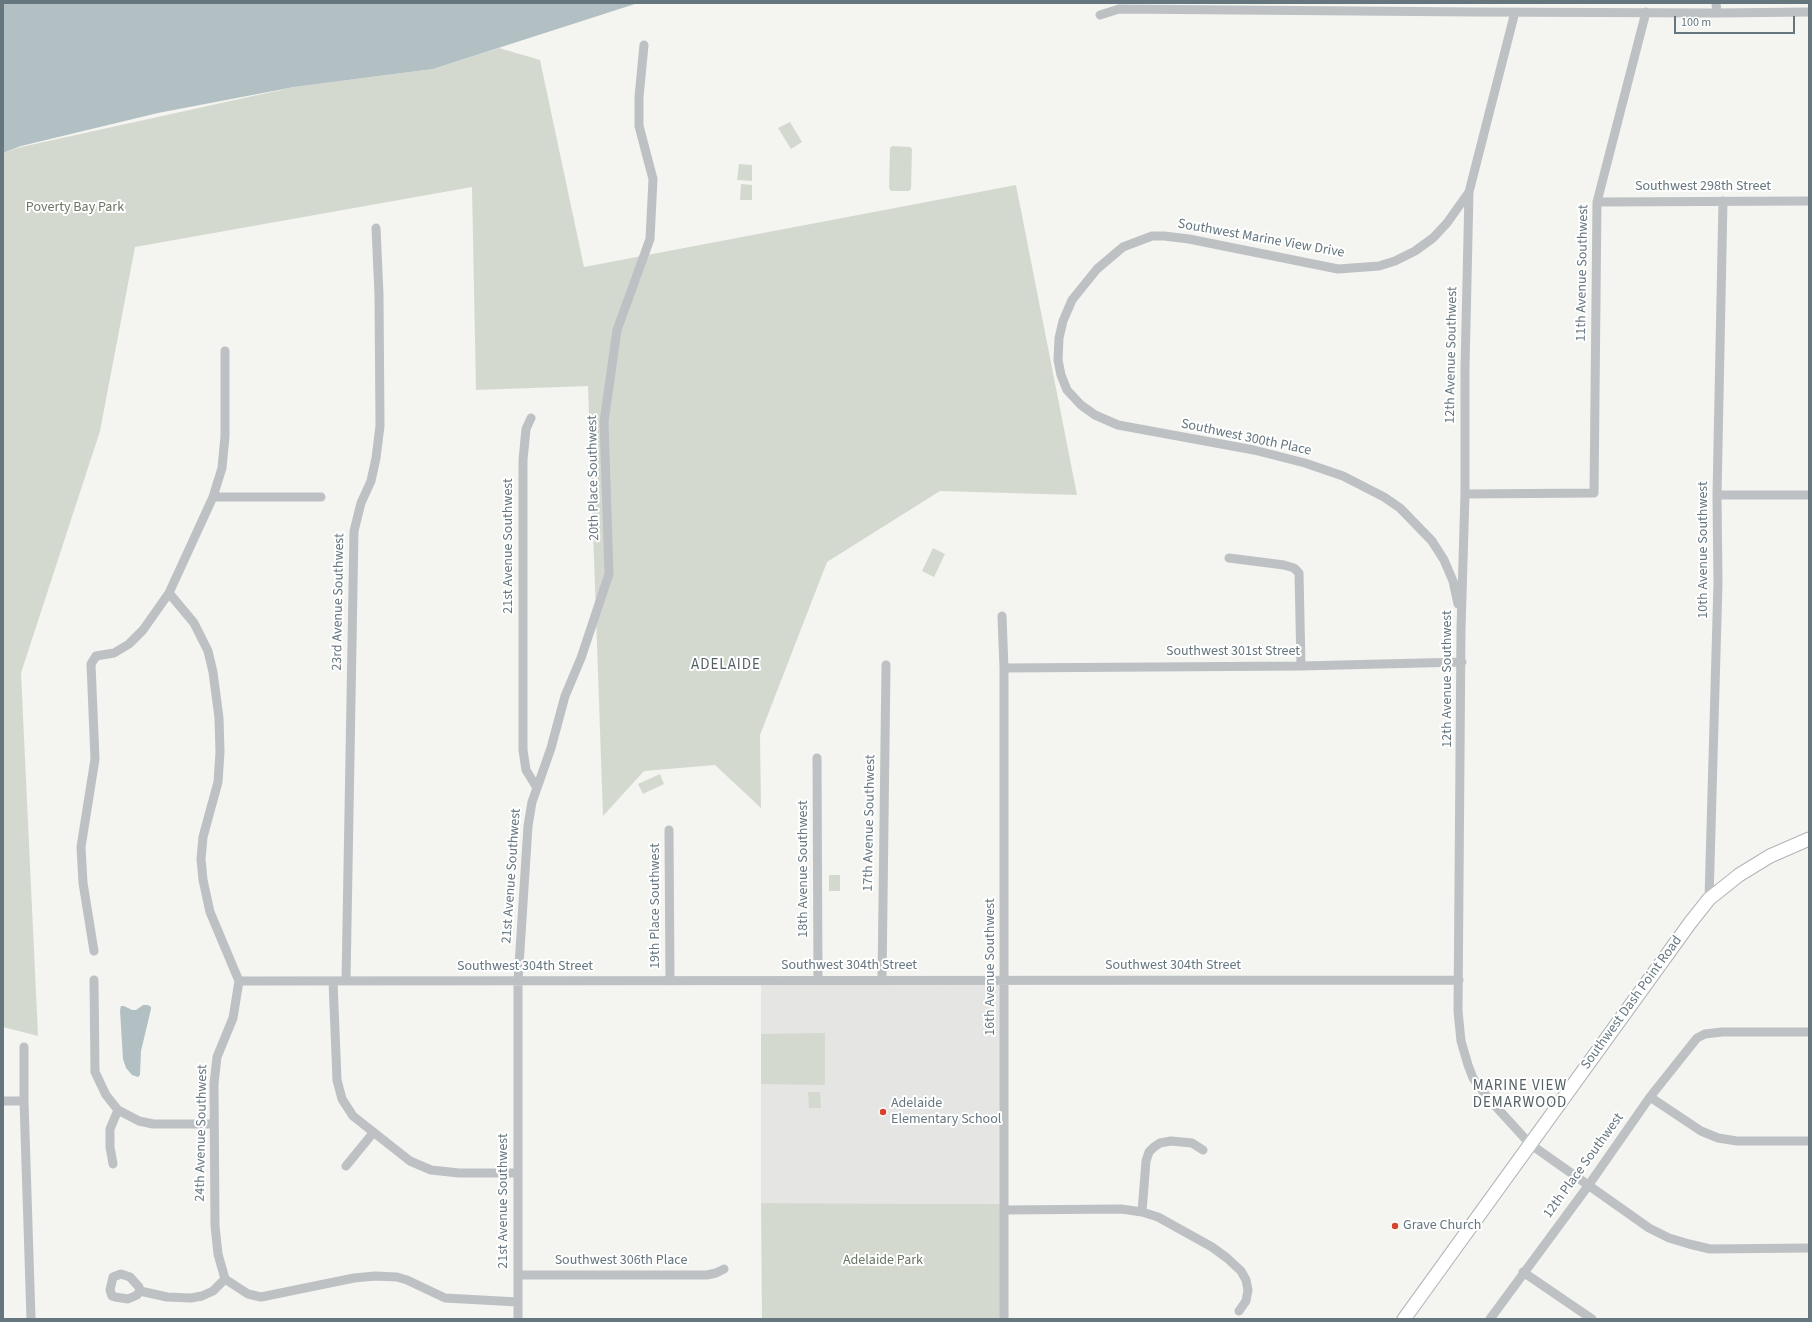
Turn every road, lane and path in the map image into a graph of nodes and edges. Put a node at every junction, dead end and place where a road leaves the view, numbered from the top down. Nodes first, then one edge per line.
1 (1716, 3) edge
2 (1474, 8) edge
3 (1515, 12) junction
4 (1646, 12) junction
5 (1809, 12) edge
6 (1717, 13) junction
7 (1100, 15) dead end
8 (644, 45) dead end
9 (1469, 192) junction
10 (1723, 201) junction
11 (1809, 201) edge
12 (1597, 202) junction
13 (376, 228) dead end
14 (1063, 321) joint
15 (225, 351) dead end
16 (532, 418) dead end
17 (1466, 494) junction
18 (1718, 495) junction
19 (1809, 495) edge
20 (213, 496) junction
21 (321, 496) dead end
22 (1229, 558) dead end
23 (169, 593) junction
24 (1002, 616) dead end
25 (1461, 629) junction
26 (1462, 662) junction
27 (886, 665) dead end
28 (1301, 666) junction
29 (1004, 668) junction
30 (817, 758) dead end
31 (537, 788) junction
32 (670, 830) dead end
33 (1809, 839) edge
34 (1709, 899) junction
35 (94, 951) dead end
36 (94, 980) dead end
37 (818, 980) junction
38 (882, 980) junction
39 (1005, 980) junction
40 (1459, 980) junction
41 (239, 981) junction
42 (333, 981) junction
43 (346, 981) junction
44 (518, 981) junction
45 (670, 981) junction
46 (1809, 1032) edge
47 (24, 1047) dead end
48 (1650, 1097) junction
49 (3, 1101) edge
50 (24, 1101) junction
51 (118, 1110) junction
52 (214, 1124) junction
53 (373, 1133) junction
54 (1809, 1140) edge
55 (1530, 1144) junction
56 (1203, 1150) dead end
57 (113, 1164) dead end
58 (346, 1166) dead end
59 (518, 1173) junction
60 (1588, 1186) junction
61 (1005, 1210) junction
62 (1142, 1212) junction
63 (1809, 1248) edge
64 (724, 1269) dead end
65 (1523, 1272) junction
66 (518, 1275) junction
67 (225, 1279) junction
68 (140, 1291) dead end
69 (518, 1302) junction
70 (1239, 1311) dead end
71 (31, 1319) edge
72 (518, 1319) edge
73 (1004, 1319) edge
74 (1404, 1319) edge
75 (1490, 1319) edge
76 (1592, 1319) edge

1 - 6 street
2 - 3 street
2 - 7 street
3 - 4 street
3 - 9 street, Southwest Marine View Drive
4 - 6 street
4 - 12 street, 11th Avenue Southwest
5 - 6 street
8 - 31 street, 20th Place Southwest
9 - 14 street, Southwest Marine View Drive
9 - 17 street, 12th Avenue Southwest
10 - 11 street, Southwest 298th Street
10 - 12 street, Southwest 298th Street
10 - 18 street, 10th Avenue Southwest
12 - 17 street, 11th Avenue Southwest
13 - 43 street, 23rd Avenue Southwest
14 - 25 street, Southwest 300th Place
15 - 20 street
16 - 31 street, 21st Avenue Southwest
17 - 25 street, 12th Avenue Southwest
18 - 19 street
18 - 34 street, 10th Avenue Southwest
20 - 21 street
20 - 23 street
22 - 28 street
23 - 35 street
23 - 41 street
24 - 29 street, 16th Avenue Southwest
25 - 26 street, 12th Avenue Southwest
26 - 28 street, Southwest 301st Street
26 - 40 street, 12th Avenue Southwest
27 - 38 street, 17th Avenue Southwest
28 - 29 street, Southwest 301st Street
29 - 39 street, 16th Avenue Southwest
30 - 37 street, 18th Avenue Southwest
31 - 44 street, 21st Avenue Southwest
32 - 45 street, 19th Place Southwest
33 - 34 main road, Southwest Dash Point Road
34 - 55 main road, Southwest Dash Point Road
36 - 51 street
37 - 38 street, Southwest 304th Street
37 - 45 street, Southwest 304th Street
38 - 39 street, Southwest 304th Street
39 - 40 street, Southwest 304th Street
39 - 61 street, 16th Avenue Southwest
40 - 55 street, 12th Avenue Southwest
41 - 42 street, Southwest 304th Street
41 - 52 street, 24th Avenue Southwest
42 - 43 street, Southwest 304th Street
42 - 53 street
43 - 44 street, Southwest 304th Street
44 - 45 street, Southwest 304th Street
44 - 59 street, 21st Avenue Southwest
46 - 48 street, 12th Place Southwest
47 - 50 street
48 - 54 street
48 - 60 street, 12th Place Southwest
49 - 50 street
50 - 71 street
51 - 52 street
51 - 57 street
52 - 67 street, 24th Avenue Southwest
53 - 58 street
53 - 59 street
55 - 60 street, 12th Avenue Southwest
55 - 74 main road, Southwest Dash Point Road
56 - 62 street
59 - 66 street, 21st Avenue Southwest
60 - 63 street, 12th Avenue Southwest
60 - 65 street, 12th Place Southwest
61 - 62 street
61 - 73 street, 16th Avenue Southwest
62 - 70 street
64 - 66 street, Southwest 306th Place
65 - 75 street, 12th Place Southwest
65 - 76 street
66 - 69 street, 21st Avenue Southwest
67 - 68 street
67 - 69 street
69 - 72 street, 21st Avenue Southwest

